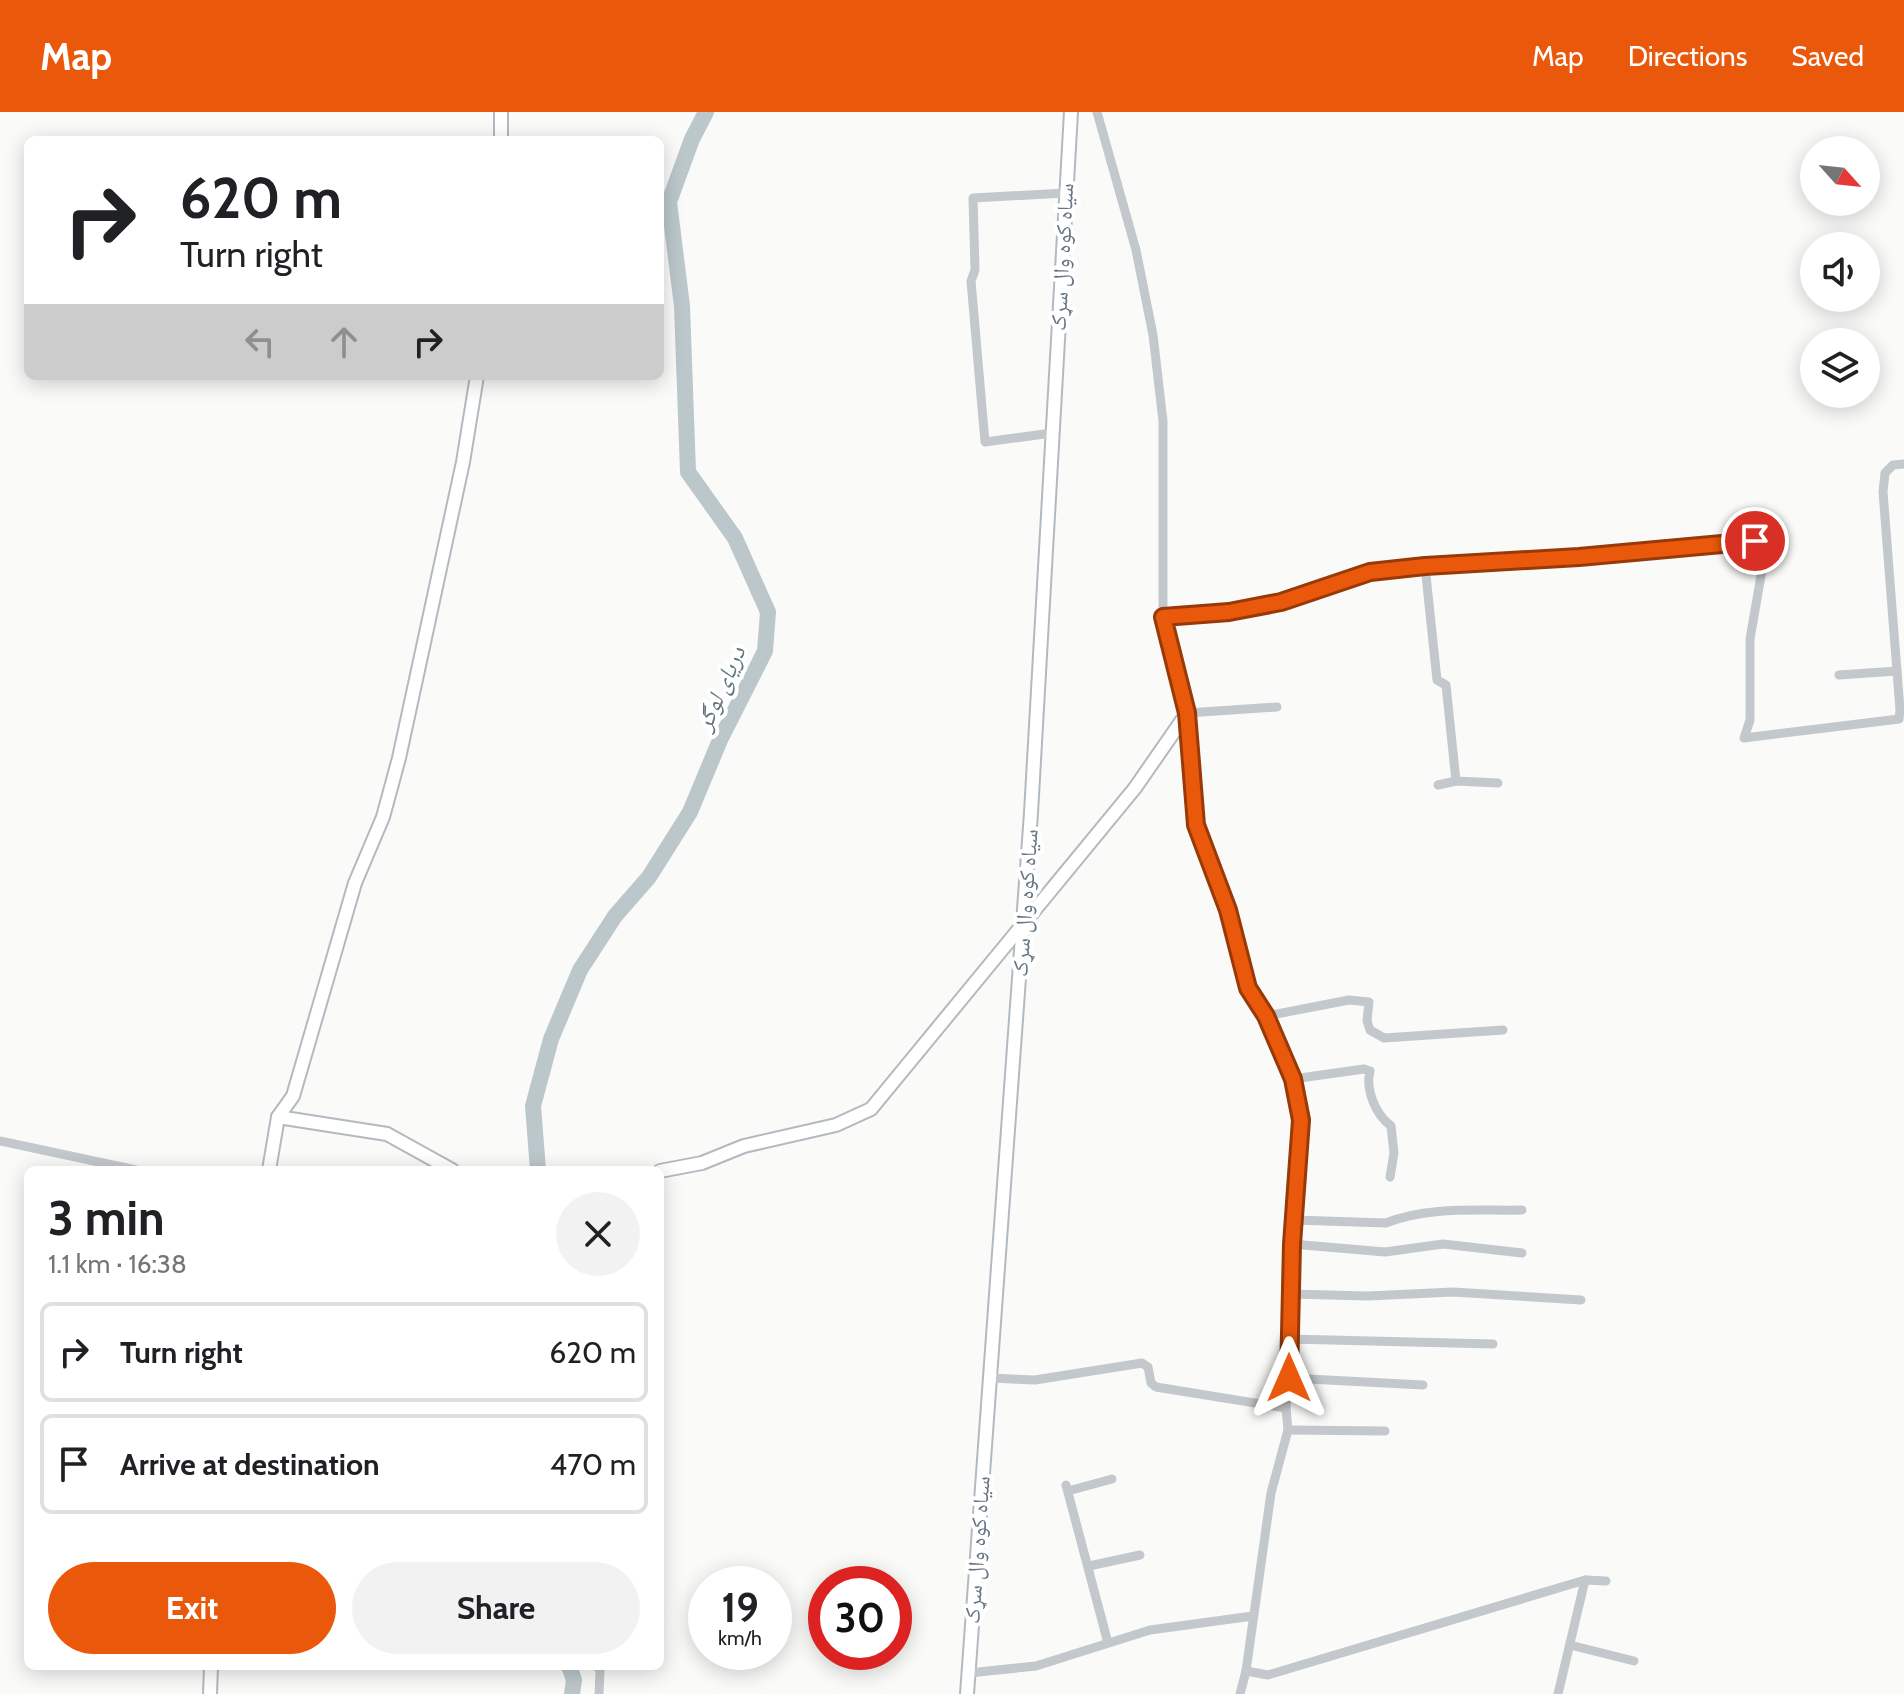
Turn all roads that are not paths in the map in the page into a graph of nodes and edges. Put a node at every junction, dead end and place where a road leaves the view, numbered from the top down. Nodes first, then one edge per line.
1 (501, 112) edge
2 (1071, 112) edge
3 (1097, 112) edge
4 (501, 136) edge
5 (1066, 193) junction
6 (476, 380) edge
7 (1052, 433) junction
8 (1904, 464) edge
9 (1425, 566) junction
10 (1163, 617) junction
11 (1900, 644) edge
12 (1897, 671) junction
13 (1839, 675) dead end
14 (1277, 707) dead end
15 (1187, 713) junction
16 (1456, 781) junction
17 (1498, 783) dead end
18 (1438, 785) dead end
19 (1023, 926) junction
20 (1266, 1016) junction
21 (1503, 1030) dead end
22 (1293, 1079) junction
23 (278, 1117) junction
24 (0, 1141) edge
25 (90, 1166) edge
26 (270, 1166) edge
27 (445, 1166) edge
28 (664, 1170) edge
29 (1390, 1177) dead end
30 (1522, 1210) dead end
31 (1294, 1220) junction
32 (1292, 1244) junction
33 (1522, 1253) dead end
34 (1290, 1294) junction
35 (1581, 1300) dead end
36 (1289, 1339) junction
37 (1493, 1344) dead end
38 (990, 1378) junction
39 (1289, 1378) junction
40 (1423, 1385) dead end
41 (1286, 1408) junction
42 (1288, 1430) junction
43 (1385, 1431) dead end
44 (1112, 1479) dead end
45 (1140, 1555) dead end
46 (1089, 1566) junction
47 (1585, 1580) junction
48 (1606, 1581) dead end
49 (1253, 1616) junction
50 (1108, 1643) junction
51 (1570, 1645) junction
52 (1634, 1661) dead end
53 (211, 1670) edge
54 (599, 1670) edge
55 (1246, 1671) junction
56 (969, 1673) junction
57 (210, 1694) edge
58 (599, 1694) edge
59 (967, 1694) edge
60 (1240, 1694) edge
61 (1558, 1694) edge

1 - 4 street
2 - 5 street, سیاه کوه وال سړک
3 - 10 street
5 - 7 street, سیاه کوه وال سړک
5 - 7 street
6 - 23 street
7 - 19 street, سیاه کوه وال سړک
8 - 11 street
9 - 10 street
9 - 12 street
9 - 16 street
10 - 15 street
11 - 12 street
12 - 13 street
14 - 15 street
15 - 19 street
15 - 20 street
16 - 17 street
16 - 18 street
19 - 28 street
19 - 38 street, سیاه کوه وال سړک
20 - 21 street
20 - 22 street
22 - 29 street
22 - 31 street
23 - 26 street
23 - 27 street
24 - 25 street
30 - 31 street
31 - 32 street
32 - 33 street
32 - 34 street
34 - 35 street
34 - 36 street
36 - 37 street
36 - 39 street
38 - 41 street
38 - 56 street, سیاه کوه وال سړک
39 - 40 street
39 - 41 street
41 - 42 street
42 - 43 street
42 - 49 street
44 - 46 street
45 - 46 street
46 - 50 street
47 - 48 street
47 - 51 street
47 - 55 street
49 - 50 street
49 - 55 street
50 - 56 street
51 - 52 street
51 - 61 street
53 - 57 street
54 - 58 street
55 - 60 street
56 - 59 street, سیاه کوه وال سړک

